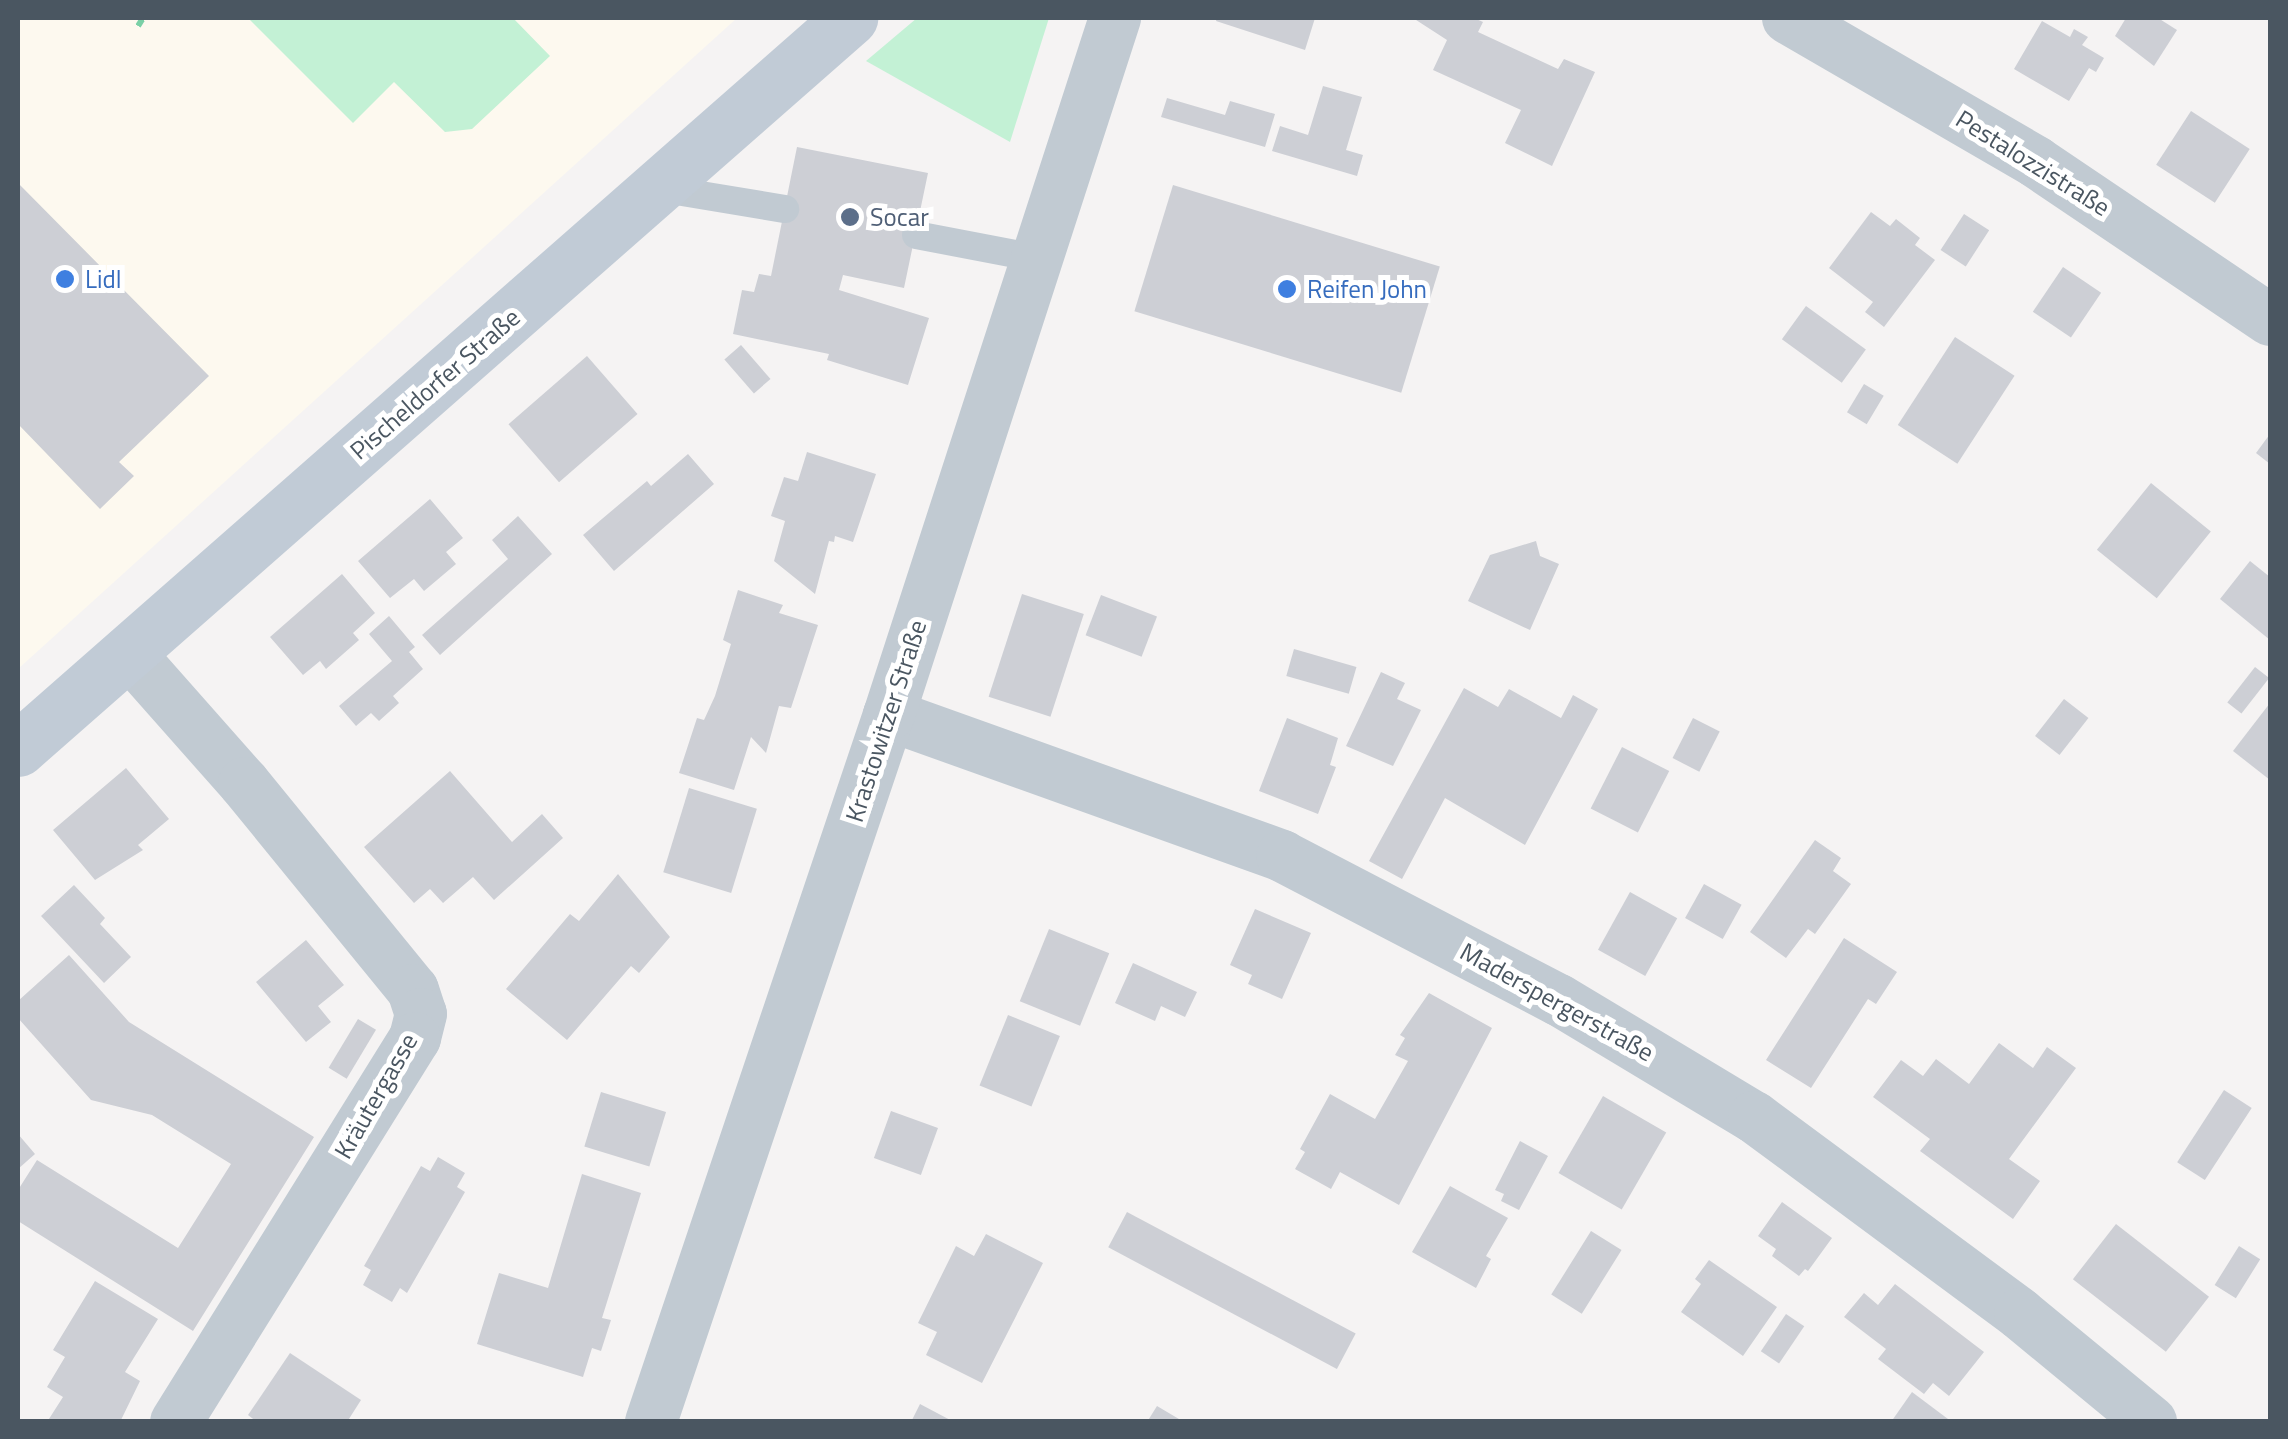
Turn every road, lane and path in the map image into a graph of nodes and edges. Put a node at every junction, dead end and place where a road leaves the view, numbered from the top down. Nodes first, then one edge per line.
1 (143, 18) edge
2 (850, 18) edge
3 (1116, 18) edge
4 (1788, 18) edge
5 (138, 26) dead end
6 (658, 188) junction
7 (784, 210) dead end
8 (916, 234) dead end
9 (1037, 258) junction
10 (2270, 320) edge
11 (128, 652) junction
12 (889, 715) junction
13 (18, 748) edge
14 (658, 1419) edge
15 (176, 1422) edge
16 (2151, 1422) edge

1 - 5 path
2 - 6 main road, Pischeldorfer Straße
3 - 9 street, Krastowitzer Straße
4 - 10 street, Pestalozzistraße
6 - 7 lane
6 - 11 main road, Pischeldorfer Straße
8 - 9 lane
9 - 12 street, Krastowitzer Straße
11 - 13 main road, Pischeldorfer Straße
11 - 15 street, Kräutergasse
12 - 14 street, Krastowitzer Straße
12 - 16 street, Maderspergerstraße

